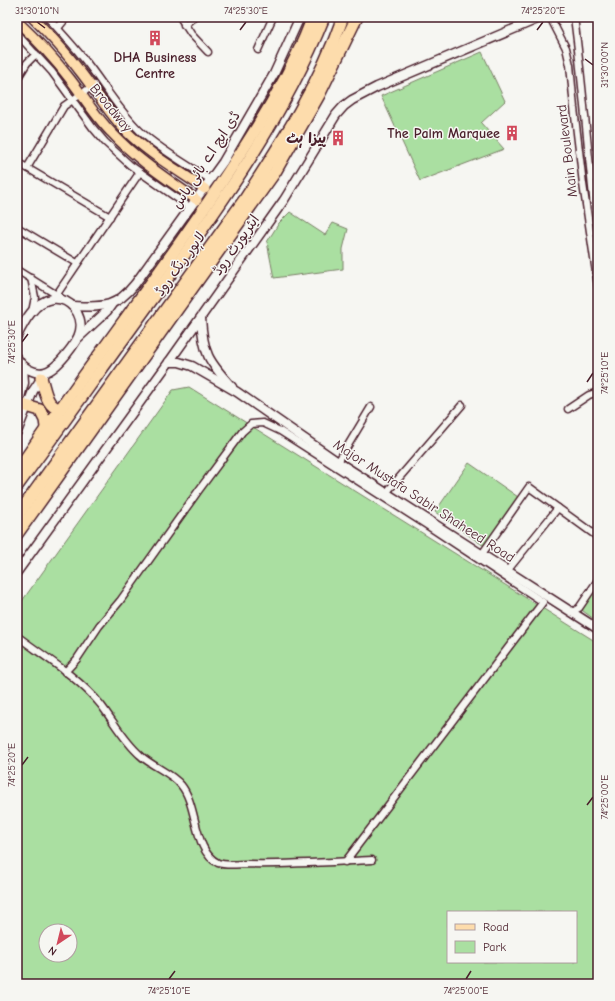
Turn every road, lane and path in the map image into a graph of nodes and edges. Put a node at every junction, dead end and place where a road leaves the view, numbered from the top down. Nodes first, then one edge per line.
1 (32, 17) edge
2 (47, 17) edge
3 (67, 17) edge
4 (180, 17) edge
5 (194, 17) edge
6 (273, 17) edge
7 (300, 17) edge
8 (314, 17) edge
9 (324, 17) edge
10 (343, 17) edge
11 (356, 17) edge
12 (542, 17) edge
13 (550, 17) edge
14 (574, 17) edge
15 (17, 21) edge
16 (184, 26) junction
17 (58, 28) junction
18 (17, 34) edge
19 (258, 50) dead end
20 (208, 52) dead end
21 (36, 54) junction
22 (17, 79) edge
23 (100, 81) junction
24 (91, 87) junction
25 (80, 94) junction
26 (72, 99) junction
27 (17, 162) edge
28 (28, 168) junction
29 (140, 172) junction
30 (211, 180) junction
31 (205, 189) junction
32 (197, 200) junction
33 (191, 208) junction
34 (110, 217) junction
35 (17, 227) edge
36 (598, 243) edge
37 (77, 263) junction
38 (17, 270) edge
39 (31, 278) junction
40 (598, 286) edge
41 (60, 297) junction
42 (112, 304) junction
43 (73, 306) junction
44 (32, 312) junction
45 (201, 318) junction
46 (17, 336) edge
47 (77, 339) junction
48 (17, 358) edge
49 (169, 362) junction
50 (23, 366) junction
51 (43, 375) junction
52 (237, 392) junction
53 (598, 392) edge
54 (21, 406) edge
55 (462, 406) dead end
56 (371, 407) dead end
57 (60, 409) junction
58 (568, 409) dead end
59 (46, 427) junction
60 (17, 432) edge
61 (338, 462) junction
62 (17, 471) edge
63 (17, 486) edge
64 (386, 493) junction
65 (558, 508) junction
66 (17, 516) edge
67 (17, 534) edge
68 (598, 537) edge
69 (482, 554) junction
70 (507, 570) junction
71 (17, 572) edge
72 (598, 580) edge
73 (572, 612) junction
74 (598, 629) edge
75 (17, 636) edge
76 (66, 672) junction
77 (372, 860) dead end
78 (345, 862) junction

1 - 24 main road, Broadway
2 - 17 street
3 - 17 street
4 - 16 street
5 - 16 street
6 - 19 street
7 - 30 main road, ڈی ایچ اے بائی پاس
8 - 57 highway
9 - 63 highway, لاہور رنگ روڈ
10 - 66 highway, لاہور رنگ روڈ
11 - 67 highway
12 - 45 main road, ایئرپورٹ روڈ
13 - 40 street, Main Boulevard
14 - 36 street, Main Boulevard
15 - 25 main road, Broadway
16 - 20 street
17 - 23 street
18 - 21 street
21 - 22 street
21 - 26 street
23 - 24 street
23 - 30 street
24 - 25 street
24 - 31 main road, Broadway
25 - 26 street
25 - 32 main road, Broadway
26 - 28 street
26 - 29 street
27 - 28 street
28 - 34 street
29 - 33 street
29 - 34 street
30 - 31 main road, ڈی ایچ اے بائی پاس
31 - 32 main road, ڈی ایچ اے بائی پاس
32 - 33 main road, ڈی ایچ اے بائی پاس
33 - 42 main road, ڈی ایچ اے بائی پاس
34 - 37 street
35 - 37 street
37 - 41 street
38 - 39 street
39 - 41 street
39 - 44 street
41 - 43 main road
41 - 44 main road
42 - 43 main road
42 - 47 main road
43 - 47 main road
44 - 46 main road
45 - 49 main road, ایئرپورٹ روڈ
45 - 52 main road
47 - 51 main road
48 - 50 main road
49 - 52 main road
49 - 71 main road, ایئرپورٹ روڈ
50 - 51 main road
50 - 54 main road
51 - 54 main road
51 - 57 highway
52 - 61 main road, Major Mustafa Sabir Shaheed Road
53 - 58 street
54 - 59 highway
54 - 60 main road
55 - 64 street
56 - 61 street
57 - 59 highway
59 - 62 highway
61 - 64 main road, Major Mustafa Sabir Shaheed Road
64 - 69 main road, Major Mustafa Sabir Shaheed Road
65 - 68 street
65 - 69 street
65 - 70 street
69 - 70 main road, Major Mustafa Sabir Shaheed Road
70 - 73 main road, Major Mustafa Sabir Shaheed Road
72 - 73 street
73 - 74 main road, Major Mustafa Sabir Shaheed Road
75 - 76 street
76 - 78 street
76 - 78 street
77 - 78 street

